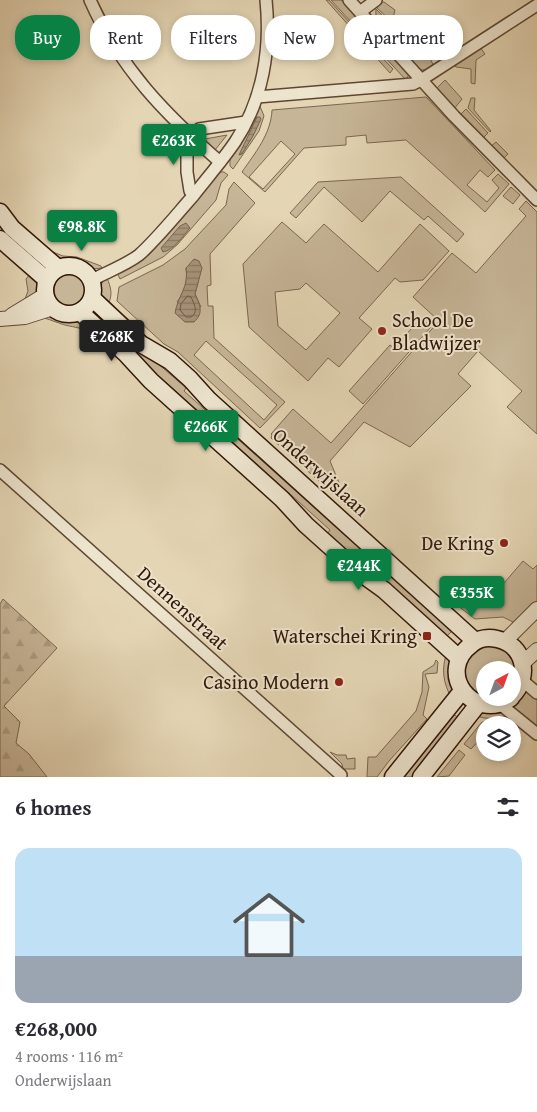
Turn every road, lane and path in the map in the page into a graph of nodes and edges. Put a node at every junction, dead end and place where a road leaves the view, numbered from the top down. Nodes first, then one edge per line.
1 (90, 0) edge
2 (266, 0) edge
3 (349, 0) edge
4 (376, 0) edge
5 (537, 5) edge
6 (360, 12) junction
7 (422, 80) junction
8 (257, 97) junction
9 (246, 122) junction
10 (192, 137) junction
11 (220, 162) junction
12 (194, 194) junction
13 (537, 200) edge
14 (0, 212) edge
15 (0, 239) edge
16 (58, 268) junction
17 (92, 280) junction
18 (48, 294) junction
19 (92, 298) junction
20 (80, 312) junction
21 (5, 318) edge
22 (0, 470) edge
23 (537, 609) edge
24 (475, 641) junction
25 (505, 641) junction
26 (537, 650) edge
27 (459, 658) junction
28 (523, 663) junction
29 (522, 681) joint
30 (462, 691) junction
31 (537, 693) edge
32 (476, 701) edge
33 (477, 706) edge
34 (514, 706) edge
35 (537, 734) edge
36 (341, 775) dead end
37 (393, 777) edge
38 (421, 777) edge

1 - 10 street
2 - 8 street
3 - 6 street
4 - 6 street
5 - 7 street
6 - 7 street
7 - 8 street
7 - 13 street
8 - 9 street
9 - 10 street
9 - 11 street
10 - 11 street
10 - 12 street
11 - 12 street
12 - 17 street
14 - 16 main road
15 - 18 main road
16 - 17 main road
16 - 18 main road
17 - 19 main road
18 - 20 main road
18 - 21 street
19 - 20 main road
19 - 24 main road, Onderwijslaan
20 - 27 main road
22 - 36 street, Dennenstraat
23 - 25 street
24 - 25 main road
24 - 27 main road
25 - 28 main road
26 - 28 street
27 - 30 main road
28 - 29 main road
29 - 31 street
30 - 32 main road
30 - 37 main road
33 - 38 main road
34 - 35 street

